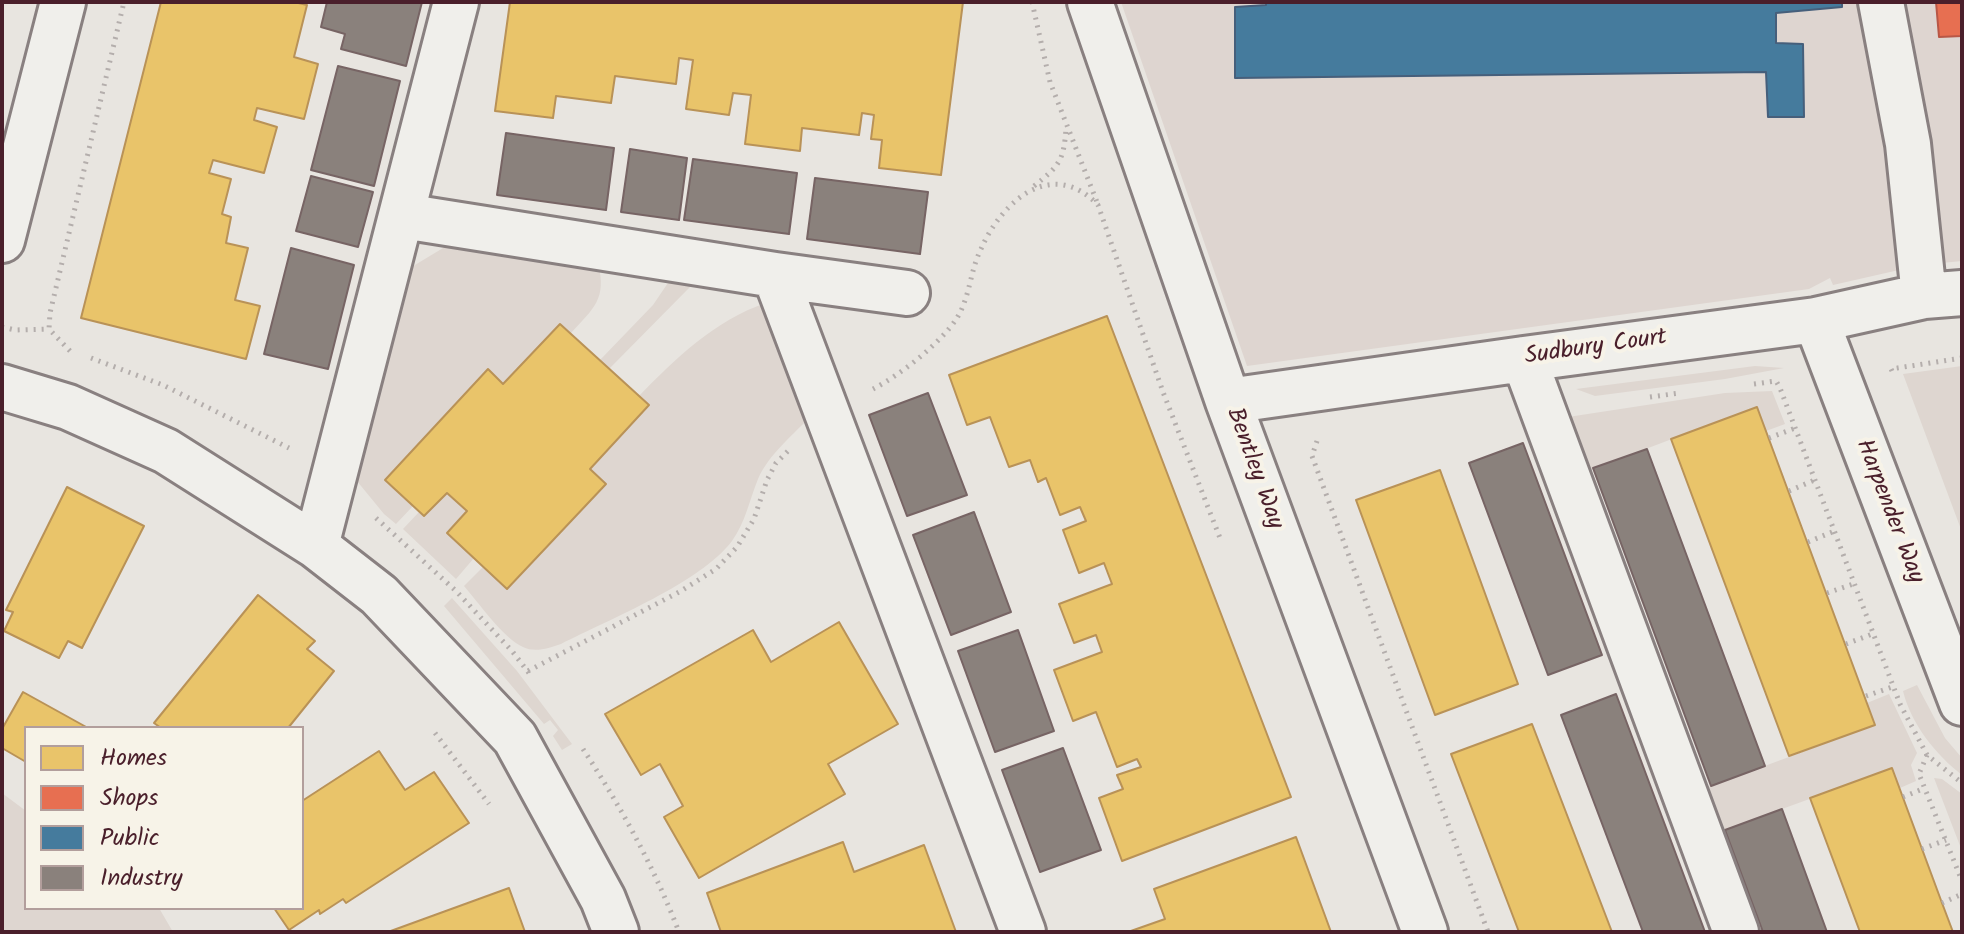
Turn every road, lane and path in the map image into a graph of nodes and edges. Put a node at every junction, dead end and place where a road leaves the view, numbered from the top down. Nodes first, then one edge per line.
1 (63, 2) edge
2 (124, 2) edge
3 (456, 2) edge
4 (1032, 2) edge
5 (1090, 2) edge
6 (1881, 2) edge
7 (1066, 126) junction
8 (1027, 191) junction
9 (1098, 205) junction
10 (403, 216) junction
11 (2, 240) edge
12 (775, 275) junction
13 (907, 293) dead end
14 (1943, 295) edge
15 (1816, 320) junction
16 (2, 327) edge
17 (49, 329) junction
18 (79, 354) dead end
19 (88, 357) dead end
20 (1962, 358) edge
21 (1524, 359) junction
22 (1896, 383) dead end
23 (1745, 384) dead end
24 (2, 387) edge
25 (1690, 392) dead end
26 (1636, 399) dead end
27 (1228, 401) junction
28 (828, 415) junction
29 (1320, 438) dead end
30 (335, 474) junction
31 (316, 546) junction
32 (1223, 546) dead end
33 (528, 671) dead end
34 (1962, 703) edge
35 (426, 723) dead end
36 (1927, 755) junction
37 (1962, 783) edge
38 (1925, 788) junction
39 (1903, 797) dead end
40 (490, 806) dead end
41 (1946, 840) junction
42 (1922, 849) dead end
43 (1962, 881) edge
44 (1962, 894) edge
45 (1942, 903) dead end
46 (616, 932) edge
47 (1023, 932) edge
48 (1425, 932) edge
49 (1488, 932) edge
50 (1736, 932) edge

1 - 11 street
2 - 17 path
3 - 10 street
4 - 7 path
5 - 27 street, Bentley Way
6 - 14 street
7 - 8 path
7 - 9 path
8 - 9 path
8 - 28 path
9 - 32 path
10 - 12 street
10 - 30 street
12 - 13 street
12 - 28 street
14 - 15 street, Sudbury Court
15 - 21 street, Sudbury Court
15 - 34 street, Harpender Way
16 - 17 path
17 - 18 path
19 - 30 path
20 - 22 path
21 - 27 street, Sudbury Court
21 - 50 street
23 - 36 path
24 - 31 street
25 - 26 path
27 - 48 street, Bentley Way
28 - 33 path
28 - 47 street
29 - 49 path
30 - 31 street
31 - 46 street
35 - 40 path
36 - 37 path
36 - 38 path
38 - 39 path
38 - 41 path
41 - 42 path
41 - 43 path
44 - 45 path

